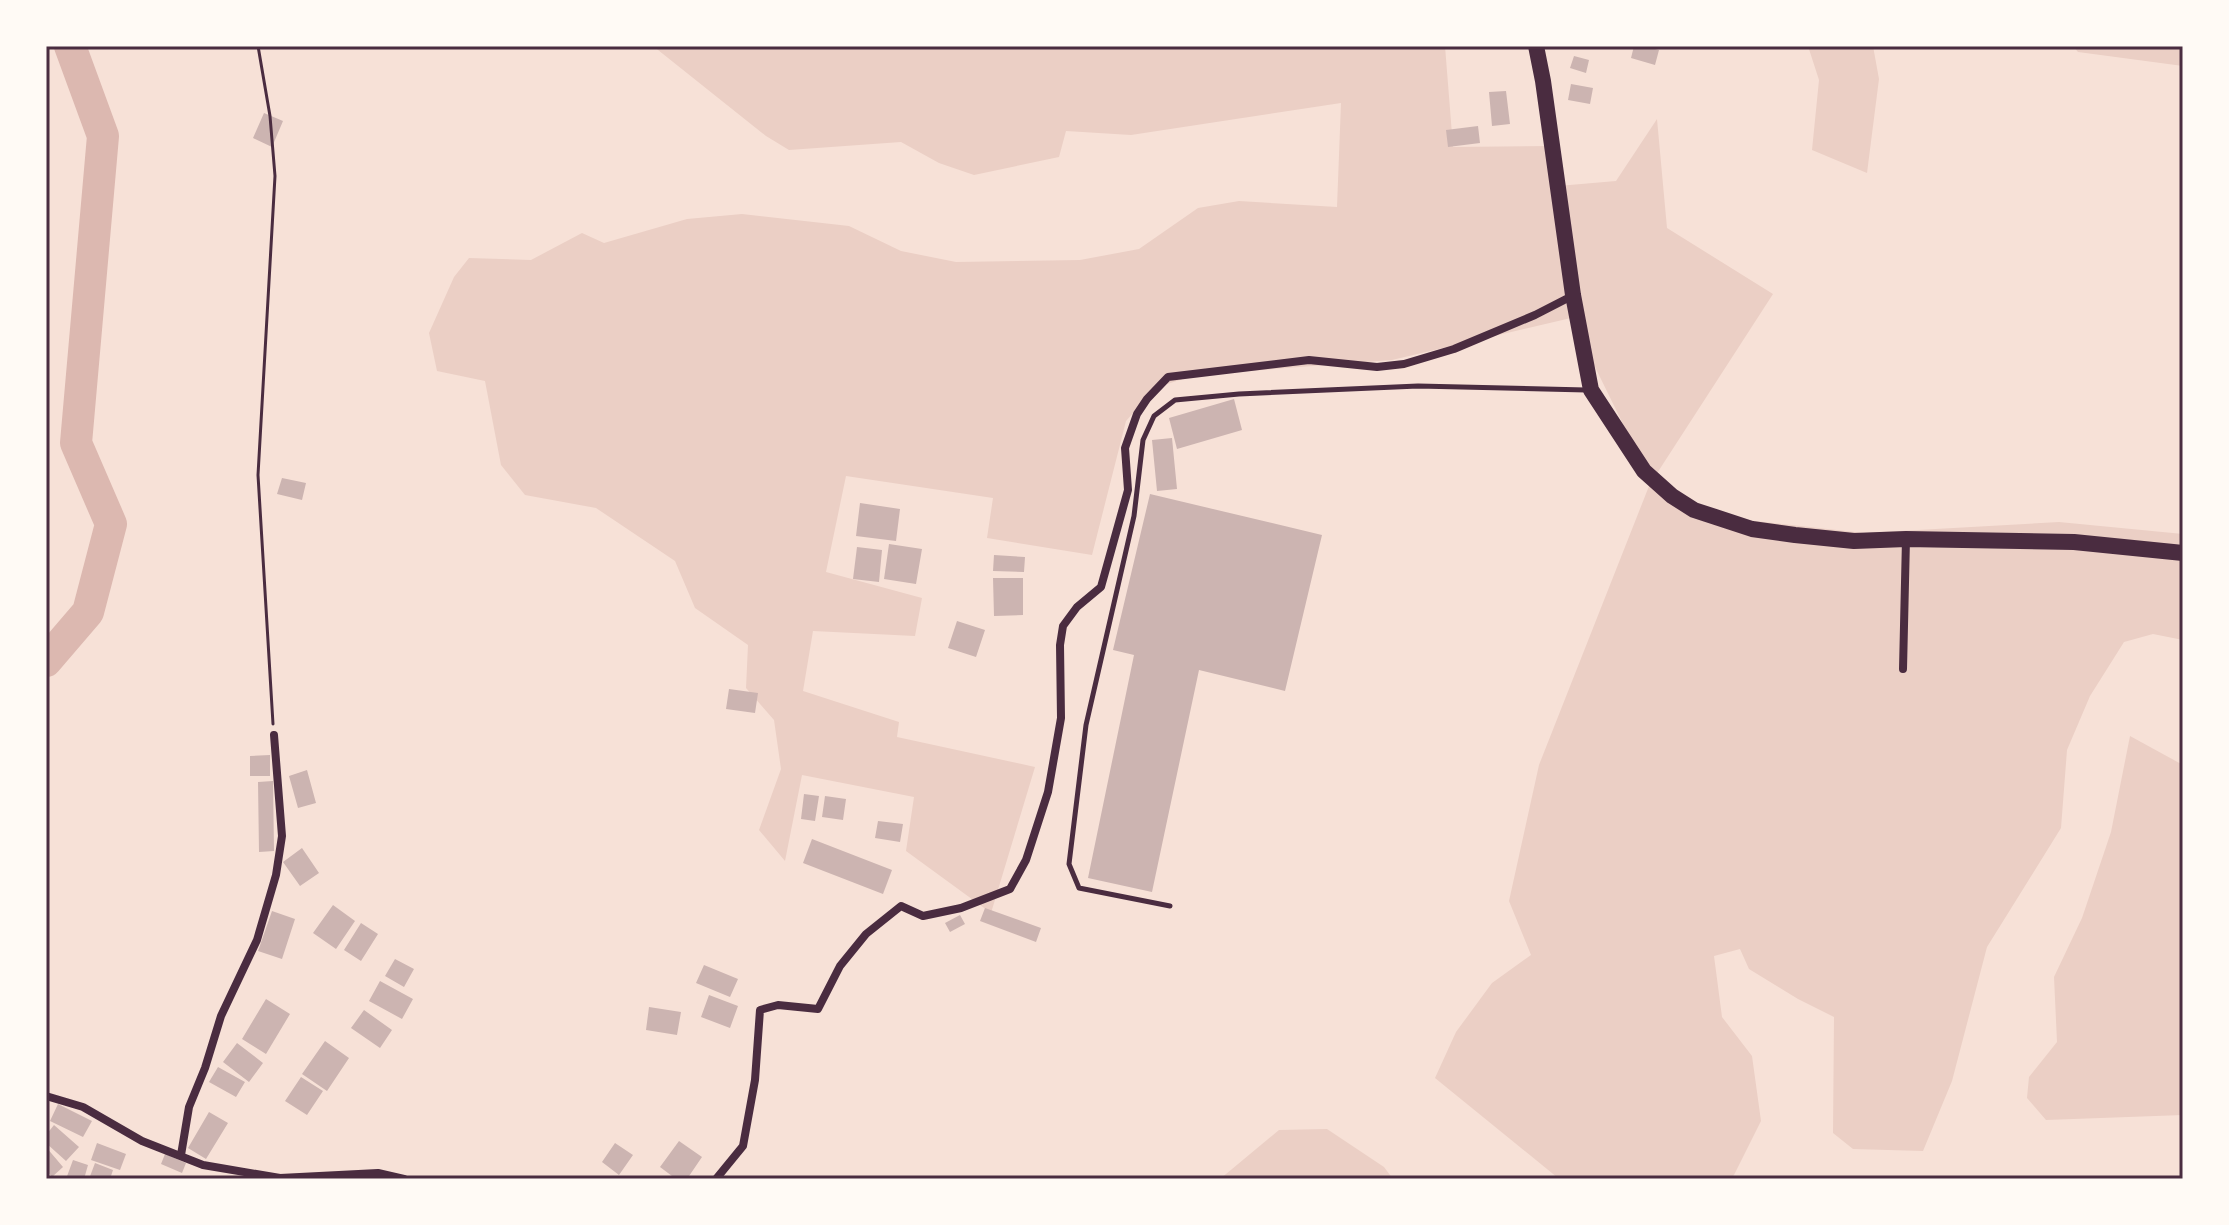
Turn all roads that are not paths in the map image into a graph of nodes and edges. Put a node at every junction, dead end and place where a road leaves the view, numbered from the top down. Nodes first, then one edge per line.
1 (1536, 46) edge
2 (1573, 295) junction
3 (1591, 390) junction
4 (1906, 539) junction
5 (2183, 553) edge
6 (1903, 669) dead end
7 (274, 735) road end
8 (1170, 906) dead end
9 (46, 1096) edge
10 (181, 1155) junction
11 (404, 1179) edge
12 (716, 1179) edge

1 - 2 main road
2 - 3 main road
2 - 12 street
3 - 4 main road
3 - 8 lane
4 - 5 main road
4 - 6 street
7 - 10 street
9 - 10 street
10 - 11 street

